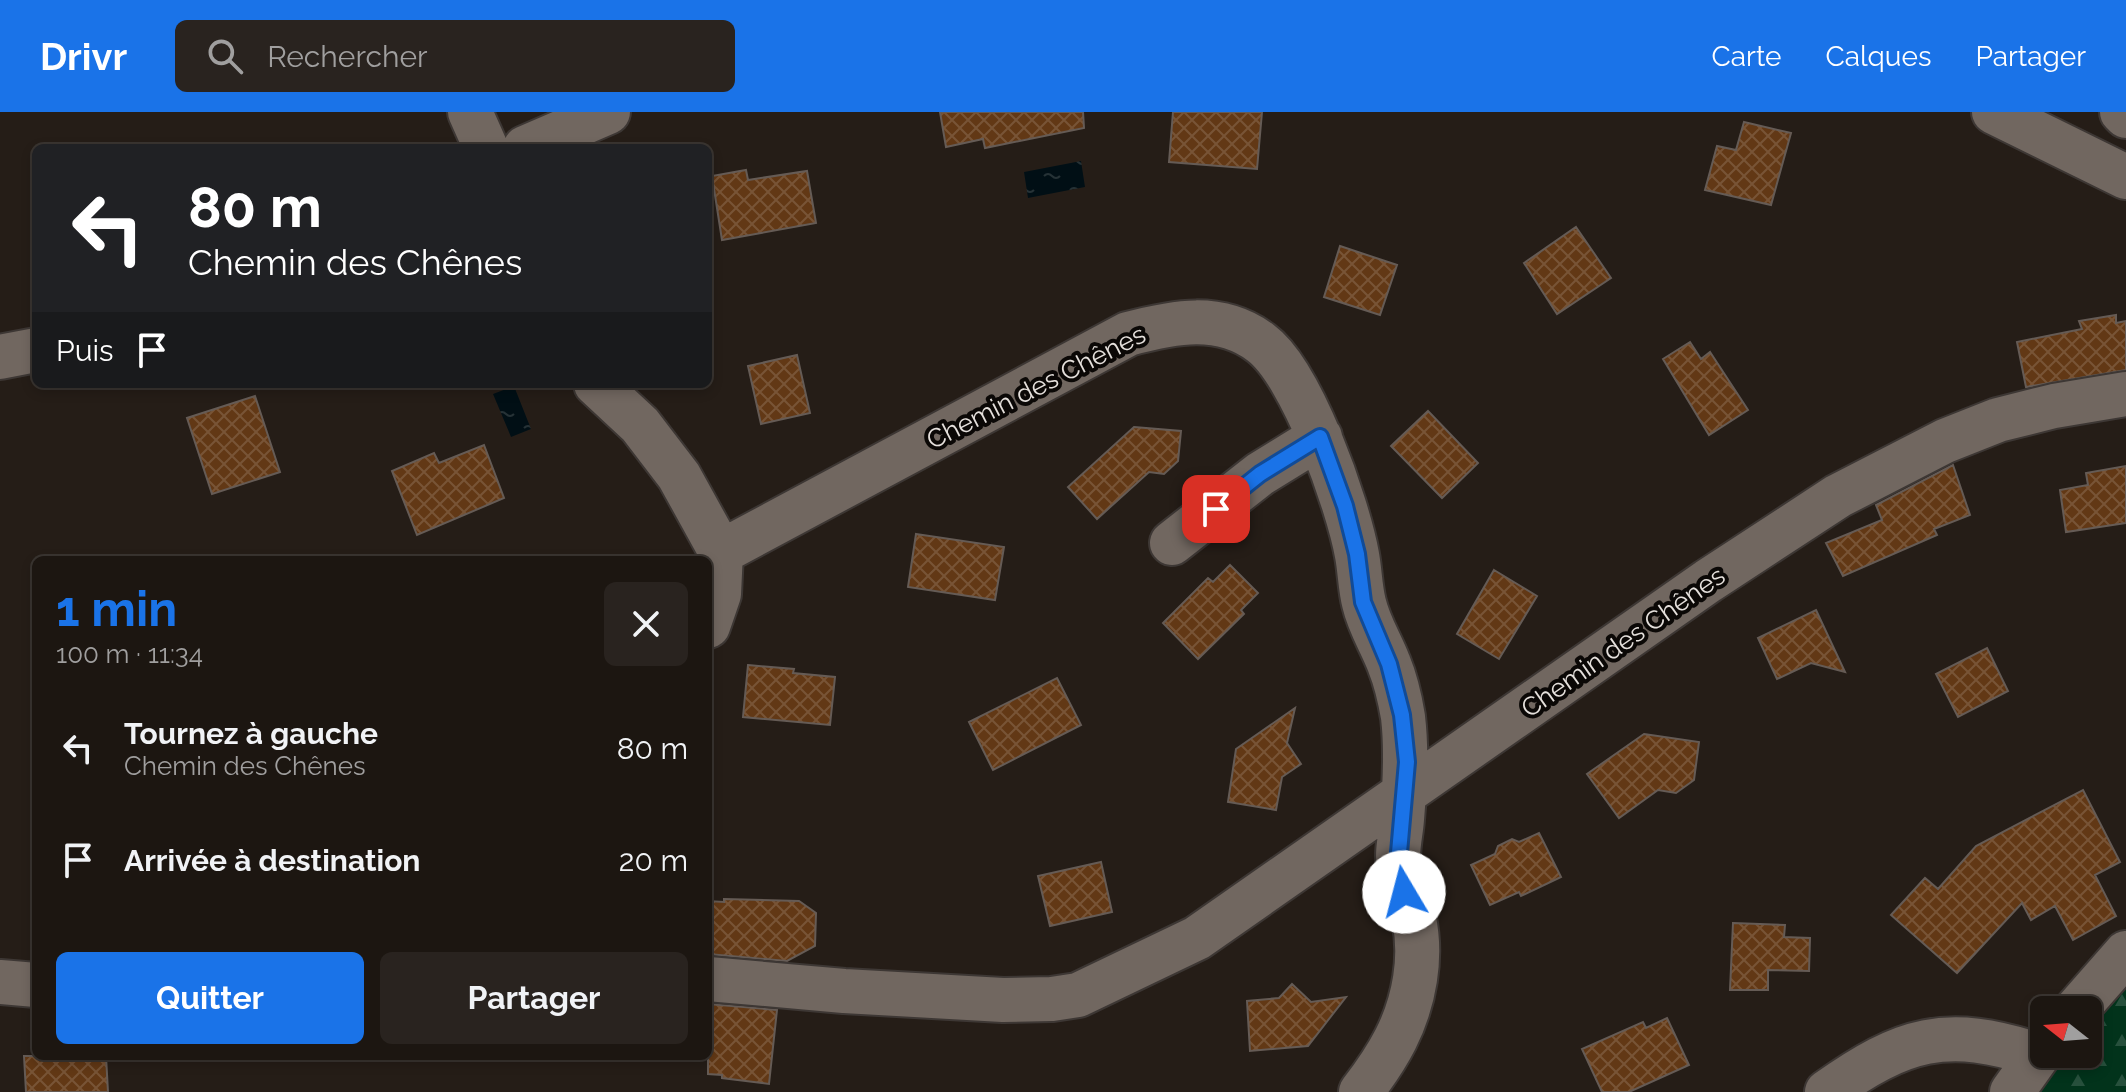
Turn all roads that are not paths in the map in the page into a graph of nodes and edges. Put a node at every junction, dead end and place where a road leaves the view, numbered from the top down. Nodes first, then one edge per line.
1 (470, 112) edge
2 (608, 112) edge
3 (1994, 112) edge
4 (484, 144) edge
5 (534, 144) edge
6 (2126, 177) edge
7 (32, 351) edge
8 (0, 357) edge
9 (600, 388) edge
10 (2126, 394) edge
11 (1320, 437) junction
12 (1172, 543) dead end
13 (721, 552) junction
14 (712, 614) edge
15 (1404, 794) junction
16 (2126, 953) edge
17 (712, 979) edge
18 (0, 982) edge
19 (32, 985) edge
20 (2088, 996) edge
21 (2030, 1049) edge
22 (2030, 1066) edge
23 (1361, 1092) edge
24 (1827, 1092) edge
25 (2012, 1092) edge

1 - 4 street
2 - 5 street
3 - 6 street
7 - 8 street
9 - 13 street
10 - 15 street, Chemin des Chênes
11 - 12 street
11 - 13 street, Chemin des Chênes
11 - 15 street, Chemin des Chênes
13 - 14 street
15 - 17 street, Chemin des Chênes
15 - 23 street, Chemin des Chênes
16 - 20 street
18 - 19 street
21 - 24 street
22 - 25 street

